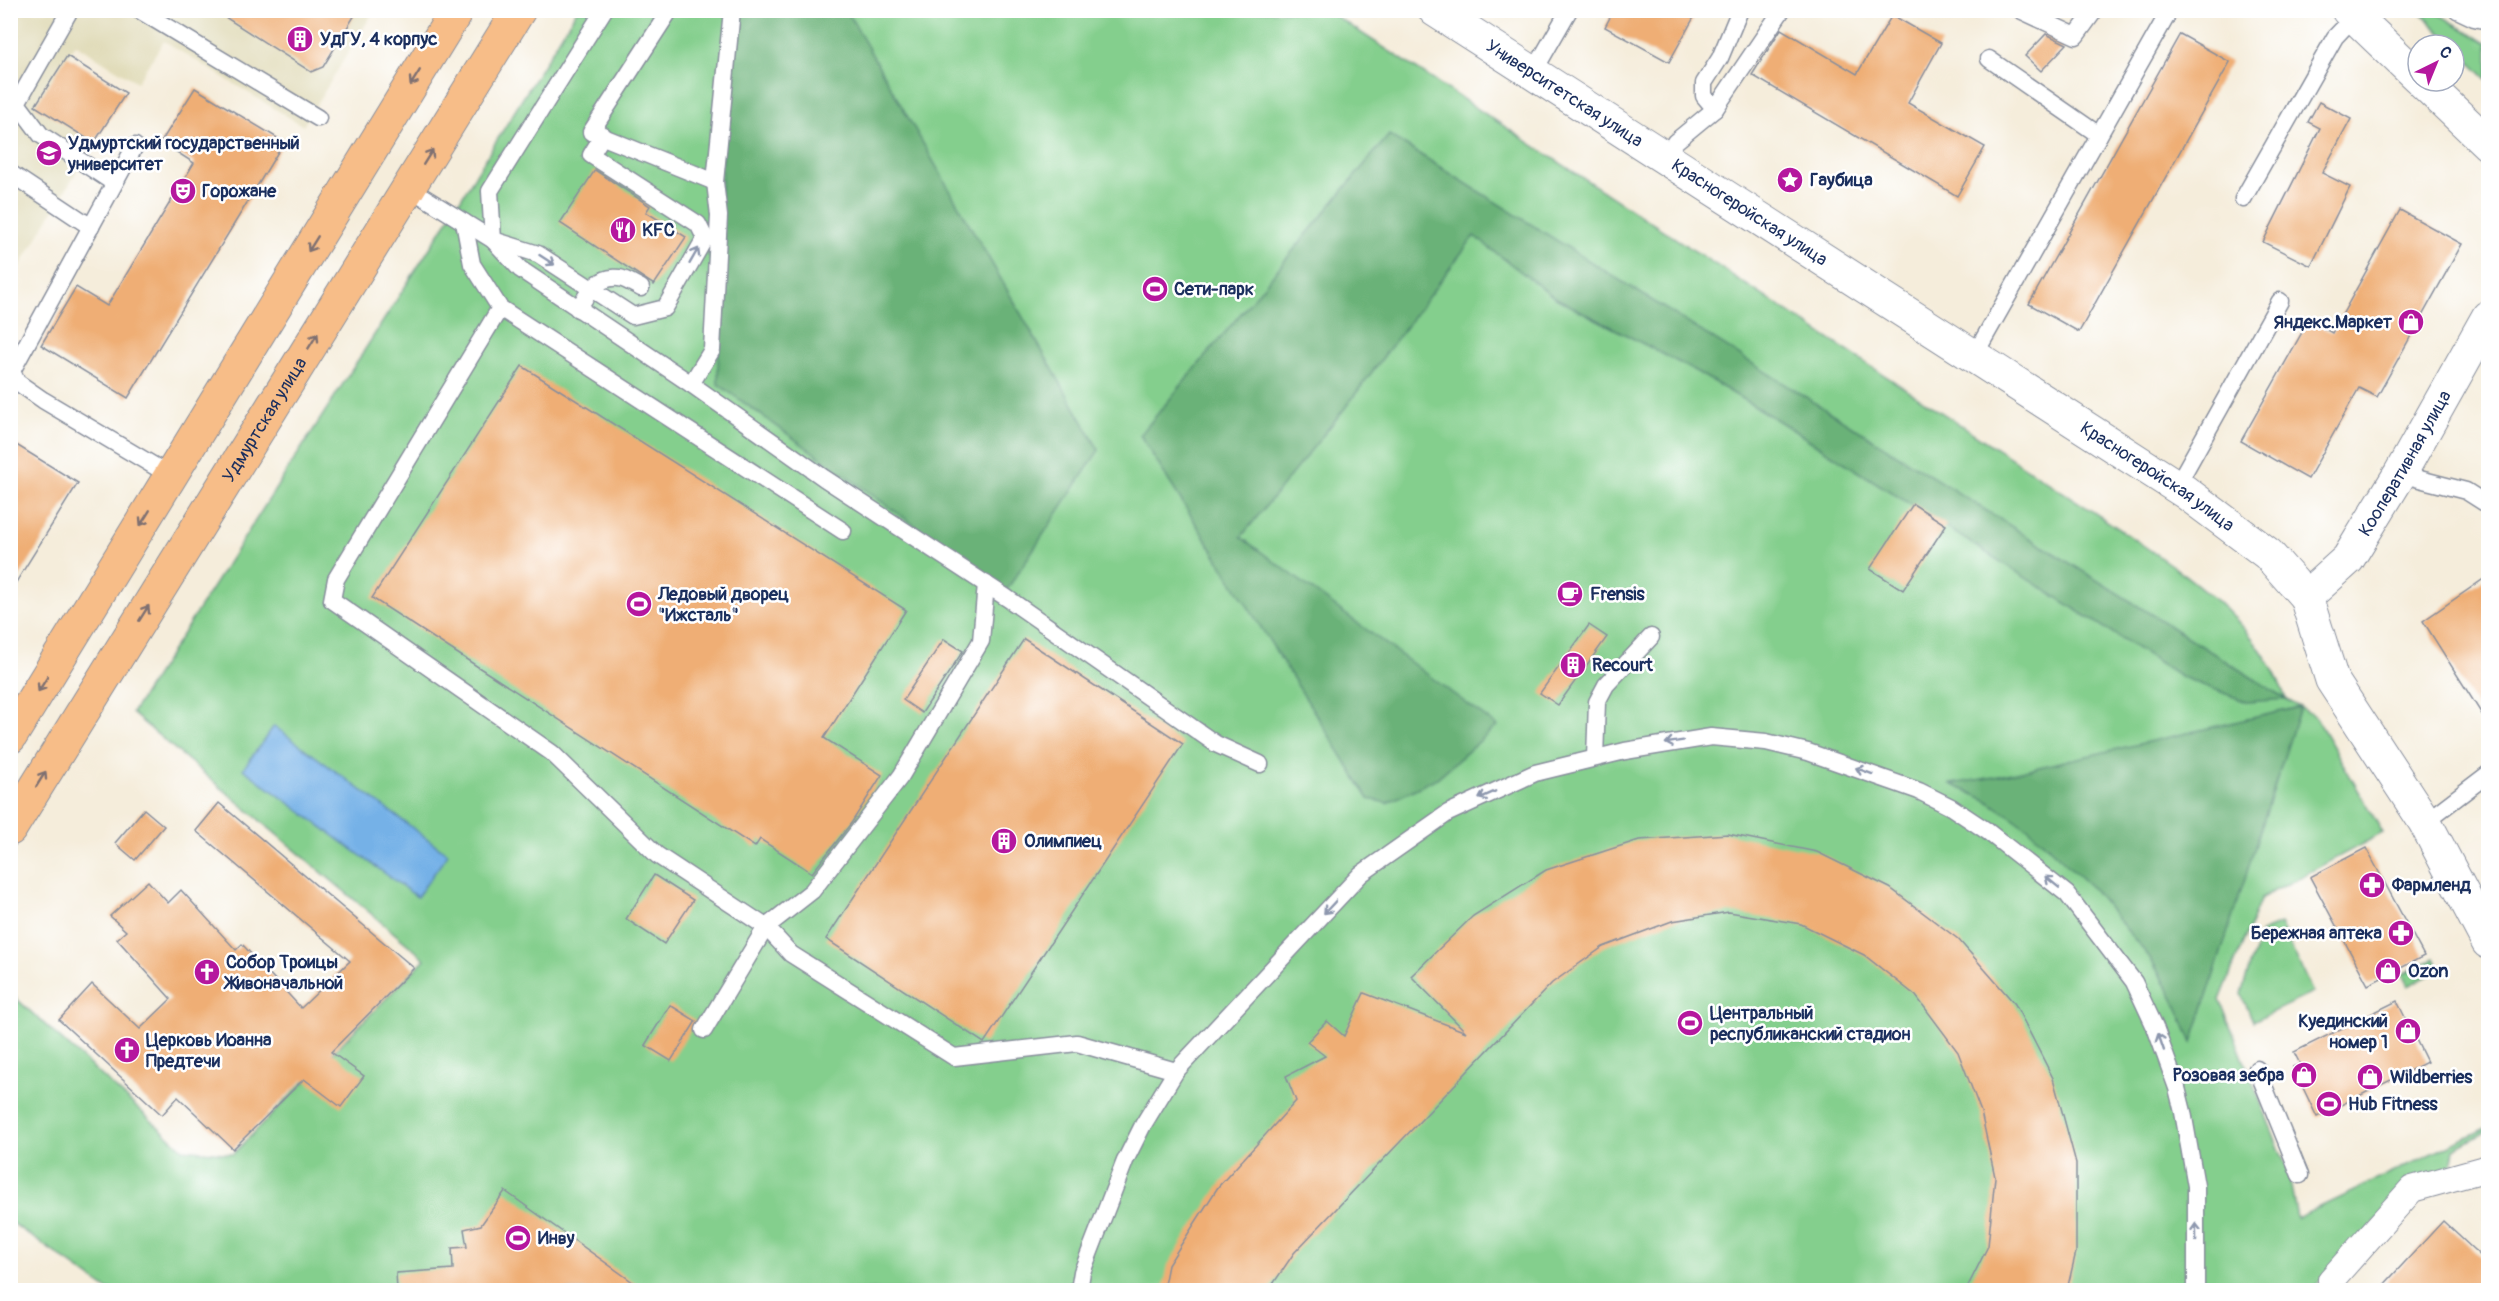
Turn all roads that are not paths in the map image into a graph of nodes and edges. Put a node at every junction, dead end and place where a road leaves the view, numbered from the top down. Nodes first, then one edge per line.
1 (70, 10) edge
2 (140, 10) edge
3 (457, 10) edge
4 (519, 10) edge
5 (604, 10) edge
6 (670, 10) edge
7 (732, 10) edge
8 (1435, 10) edge
9 (1569, 10) edge
10 (1740, 10) edge
11 (1782, 10) edge
12 (2020, 10) edge
13 (2096, 10) edge
14 (2170, 10) edge
15 (2457, 10) edge
16 (2351, 14) edge
17 (2488, 21) edge
18 (1989, 59) dead end
19 (2406, 66) edge
20 (1533, 73) junction
21 (2435, 93) edge
22 (1715, 109) junction
23 (318, 118) dead end
24 (603, 135) junction
25 (2099, 135) junction
26 (2488, 144) edge
27 (135, 146) dead end
28 (1665, 158) junction
29 (10, 173) edge
30 (715, 182) junction
31 (114, 183) junction
32 (409, 188) junction
33 (2243, 199) dead end
34 (464, 222) junction
35 (91, 227) junction
36 (492, 240) junction
37 (641, 288) dead end
38 (591, 289) junction
39 (2280, 301) dead end
40 (500, 308) junction
41 (578, 309) junction
42 (2488, 317) edge
43 (1974, 356) junction
44 (11, 372) edge
45 (691, 384) junction
46 (198, 432) junction
47 (241, 457) junction
48 (2400, 474) junction
49 (171, 476) junction
50 (2176, 487) junction
51 (2488, 505) edge
52 (843, 531) dead end
53 (986, 584) junction
54 (2306, 597) junction
55 (1651, 637) dead end
56 (10, 737) edge
57 (1595, 758) junction
58 (1260, 764) dead end
59 (2488, 774) edge
60 (2425, 822) junction
61 (10, 829) edge
62 (766, 927) junction
63 (2488, 942) edge
64 (704, 1030) dead end
65 (2257, 1069) dead end
66 (1176, 1071) junction
67 (2488, 1168) edge
68 (2300, 1175) dead end
69 (1079, 1290) edge
70 (2196, 1290) edge
71 (2333, 1290) edge

1 - 31 lane
2 - 23 lane
3 -> 46 main road
32 -> 4 main road, Удмуртская улица
5 - 36 lane
6 - 24 lane
7 - 30 lane
8 - 20 street, Университетская улица
9 - 20 lane
10 - 22 lane
11 - 22 lane
12 - 13 lane
14 - 25 lane
15 - 17 lane
16 - 19 street
16 - 33 lane
18 - 25 lane
20 - 28 street, Университетская улица
21 - 26 street
22 - 28 lane
24 - 30 lane
38 -> 24 lane
25 - 43 lane
27 - 31 lane
28 - 43 street, Красногеройская улица
29 - 35 lane
30 - 45 lane
31 - 35 lane
32 - 34 lane
47 -> 32 main road, Удмуртская улица
34 - 36 lane
34 - 40 lane
35 - 44 lane
36 -> 38 lane
36 - 41 lane
37 - 38 lane
38 - 41 lane
39 - 50 lane
40 - 52 lane
40 - 62 lane
41 - 45 lane
42 - 48 street, Кооперативная улица
43 - 50 street, Красногеройская улица
44 - 49 lane
45 - 53 lane
46 - 47 main road
46 - 49 main road
61 -> 47 main road, Удмуртская улица
48 - 51 lane
48 - 54 street, Кооперативная улица
49 -> 56 main road
50 - 54 street, Красногеройская улица
53 - 58 lane
53 - 62 lane
54 - 60 street, Красногеройская улица
55 - 57 lane
57 -> 66 lane
70 -> 57 lane
59 - 60 lane
60 - 63 street, Красногеройская улица
62 - 64 lane
62 - 66 lane
65 - 68 lane
66 - 69 lane
67 - 71 street

